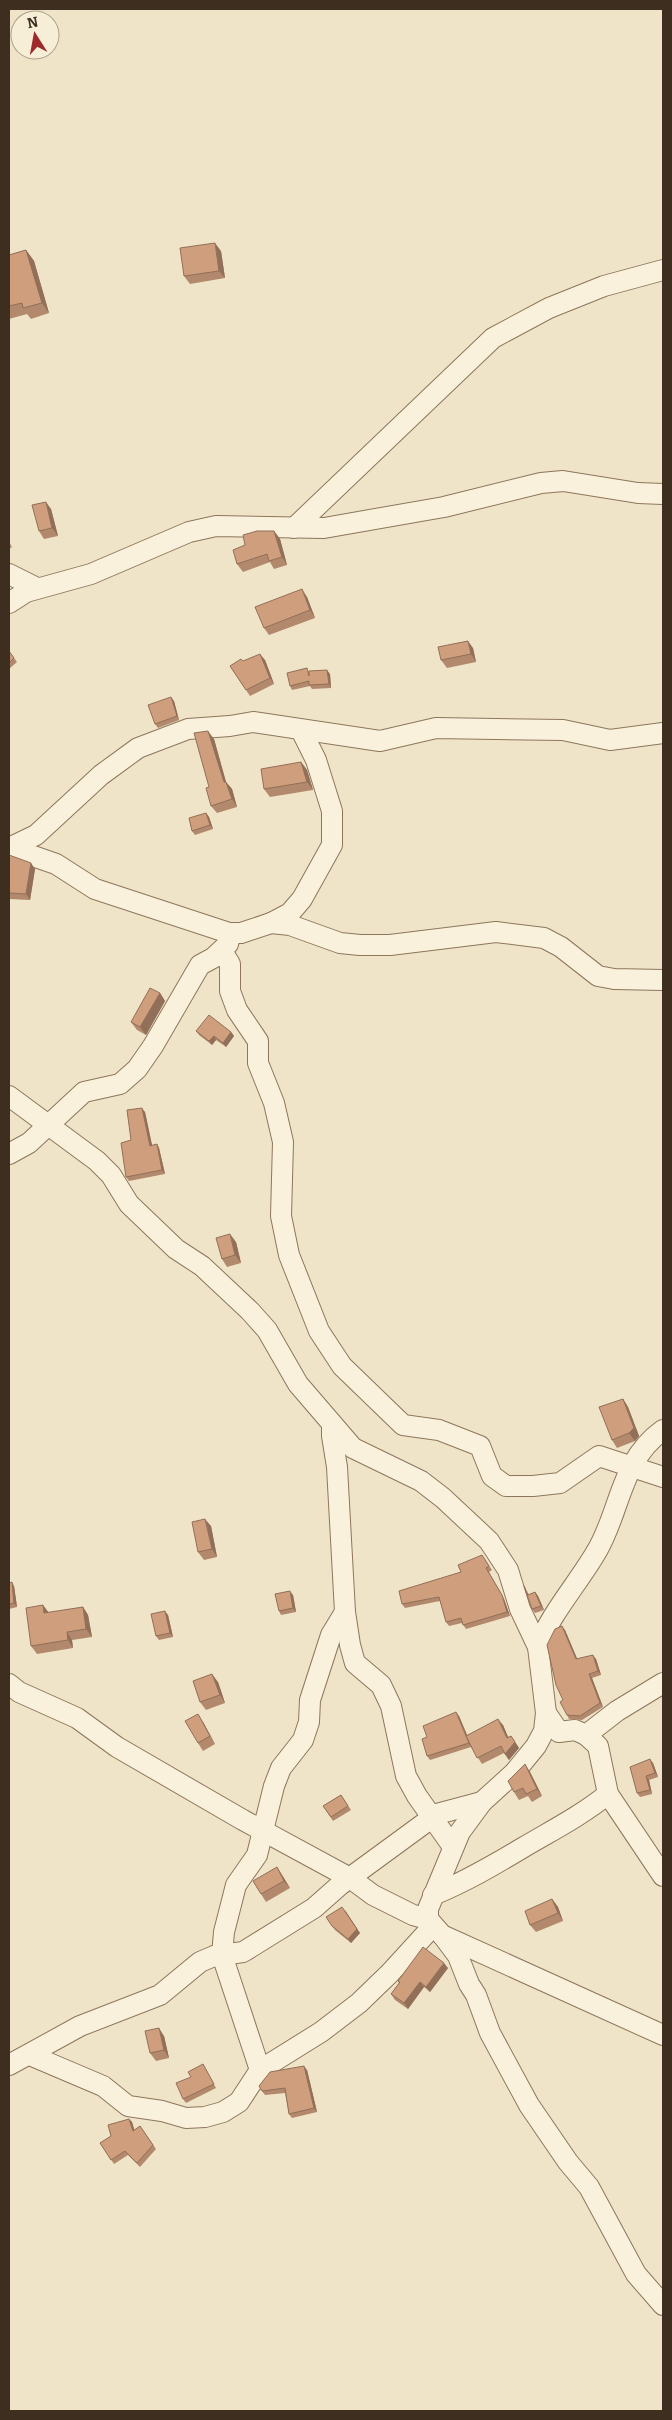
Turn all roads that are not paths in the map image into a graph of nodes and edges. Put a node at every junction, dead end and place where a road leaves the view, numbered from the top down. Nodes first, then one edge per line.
1 (663, 270) edge
2 (663, 494) edge
3 (294, 528) junction
4 (9, 574) edge
5 (37, 588) junction
6 (9, 603) edge
7 (301, 730) junction
8 (663, 733) edge
9 (9, 848) edge
10 (271, 923) junction
11 (225, 942) junction
12 (663, 980) edge
13 (9, 1096) edge
14 (46, 1126) junction
15 (9, 1154) edge
16 (332, 1424) junction
17 (663, 1430) edge
18 (631, 1466) junction
19 (663, 1477) edge
20 (345, 1612) junction
21 (538, 1646) junction
22 (663, 1683) edge
23 (9, 1684) edge
24 (546, 1713) junction
25 (586, 1735) junction
26 (608, 1794) junction
27 (482, 1802) junction
28 (433, 1818) junction
29 (263, 1832) junction
30 (453, 1847) junction
31 (663, 1876) edge
32 (350, 1878) junction
33 (433, 1895) junction
34 (435, 1927) junction
35 (222, 1956) junction
36 (663, 2035) edge
37 (30, 2055) junction
38 (9, 2066) edge
39 (260, 2070) junction
40 (663, 2304) edge

1 - 3 street
2 - 3 street
3 - 5 street
4 - 5 street
5 - 6 street
7 - 8 street
7 - 9 street
7 - 10 street
9 - 11 street
10 - 11 street
10 - 12 street
11 - 14 street
11 - 18 street
13 - 14 street
14 - 15 street
14 - 16 street
16 - 20 street
16 - 21 street
17 - 18 street
18 - 19 street
18 - 21 street
20 - 28 street
20 - 29 street
21 - 24 street
22 - 25 street
23 - 29 street
24 - 25 street
24 - 27 street
25 - 26 street
26 - 31 street
26 - 33 street
27 - 28 street
27 - 30 street
28 - 30 street
28 - 32 street
29 - 32 street
29 - 35 street
30 - 33 street
32 - 34 street
32 - 35 street
33 - 34 street
34 - 36 street
34 - 39 street
34 - 40 street
35 - 37 street
35 - 39 street
37 - 38 street
37 - 39 street

